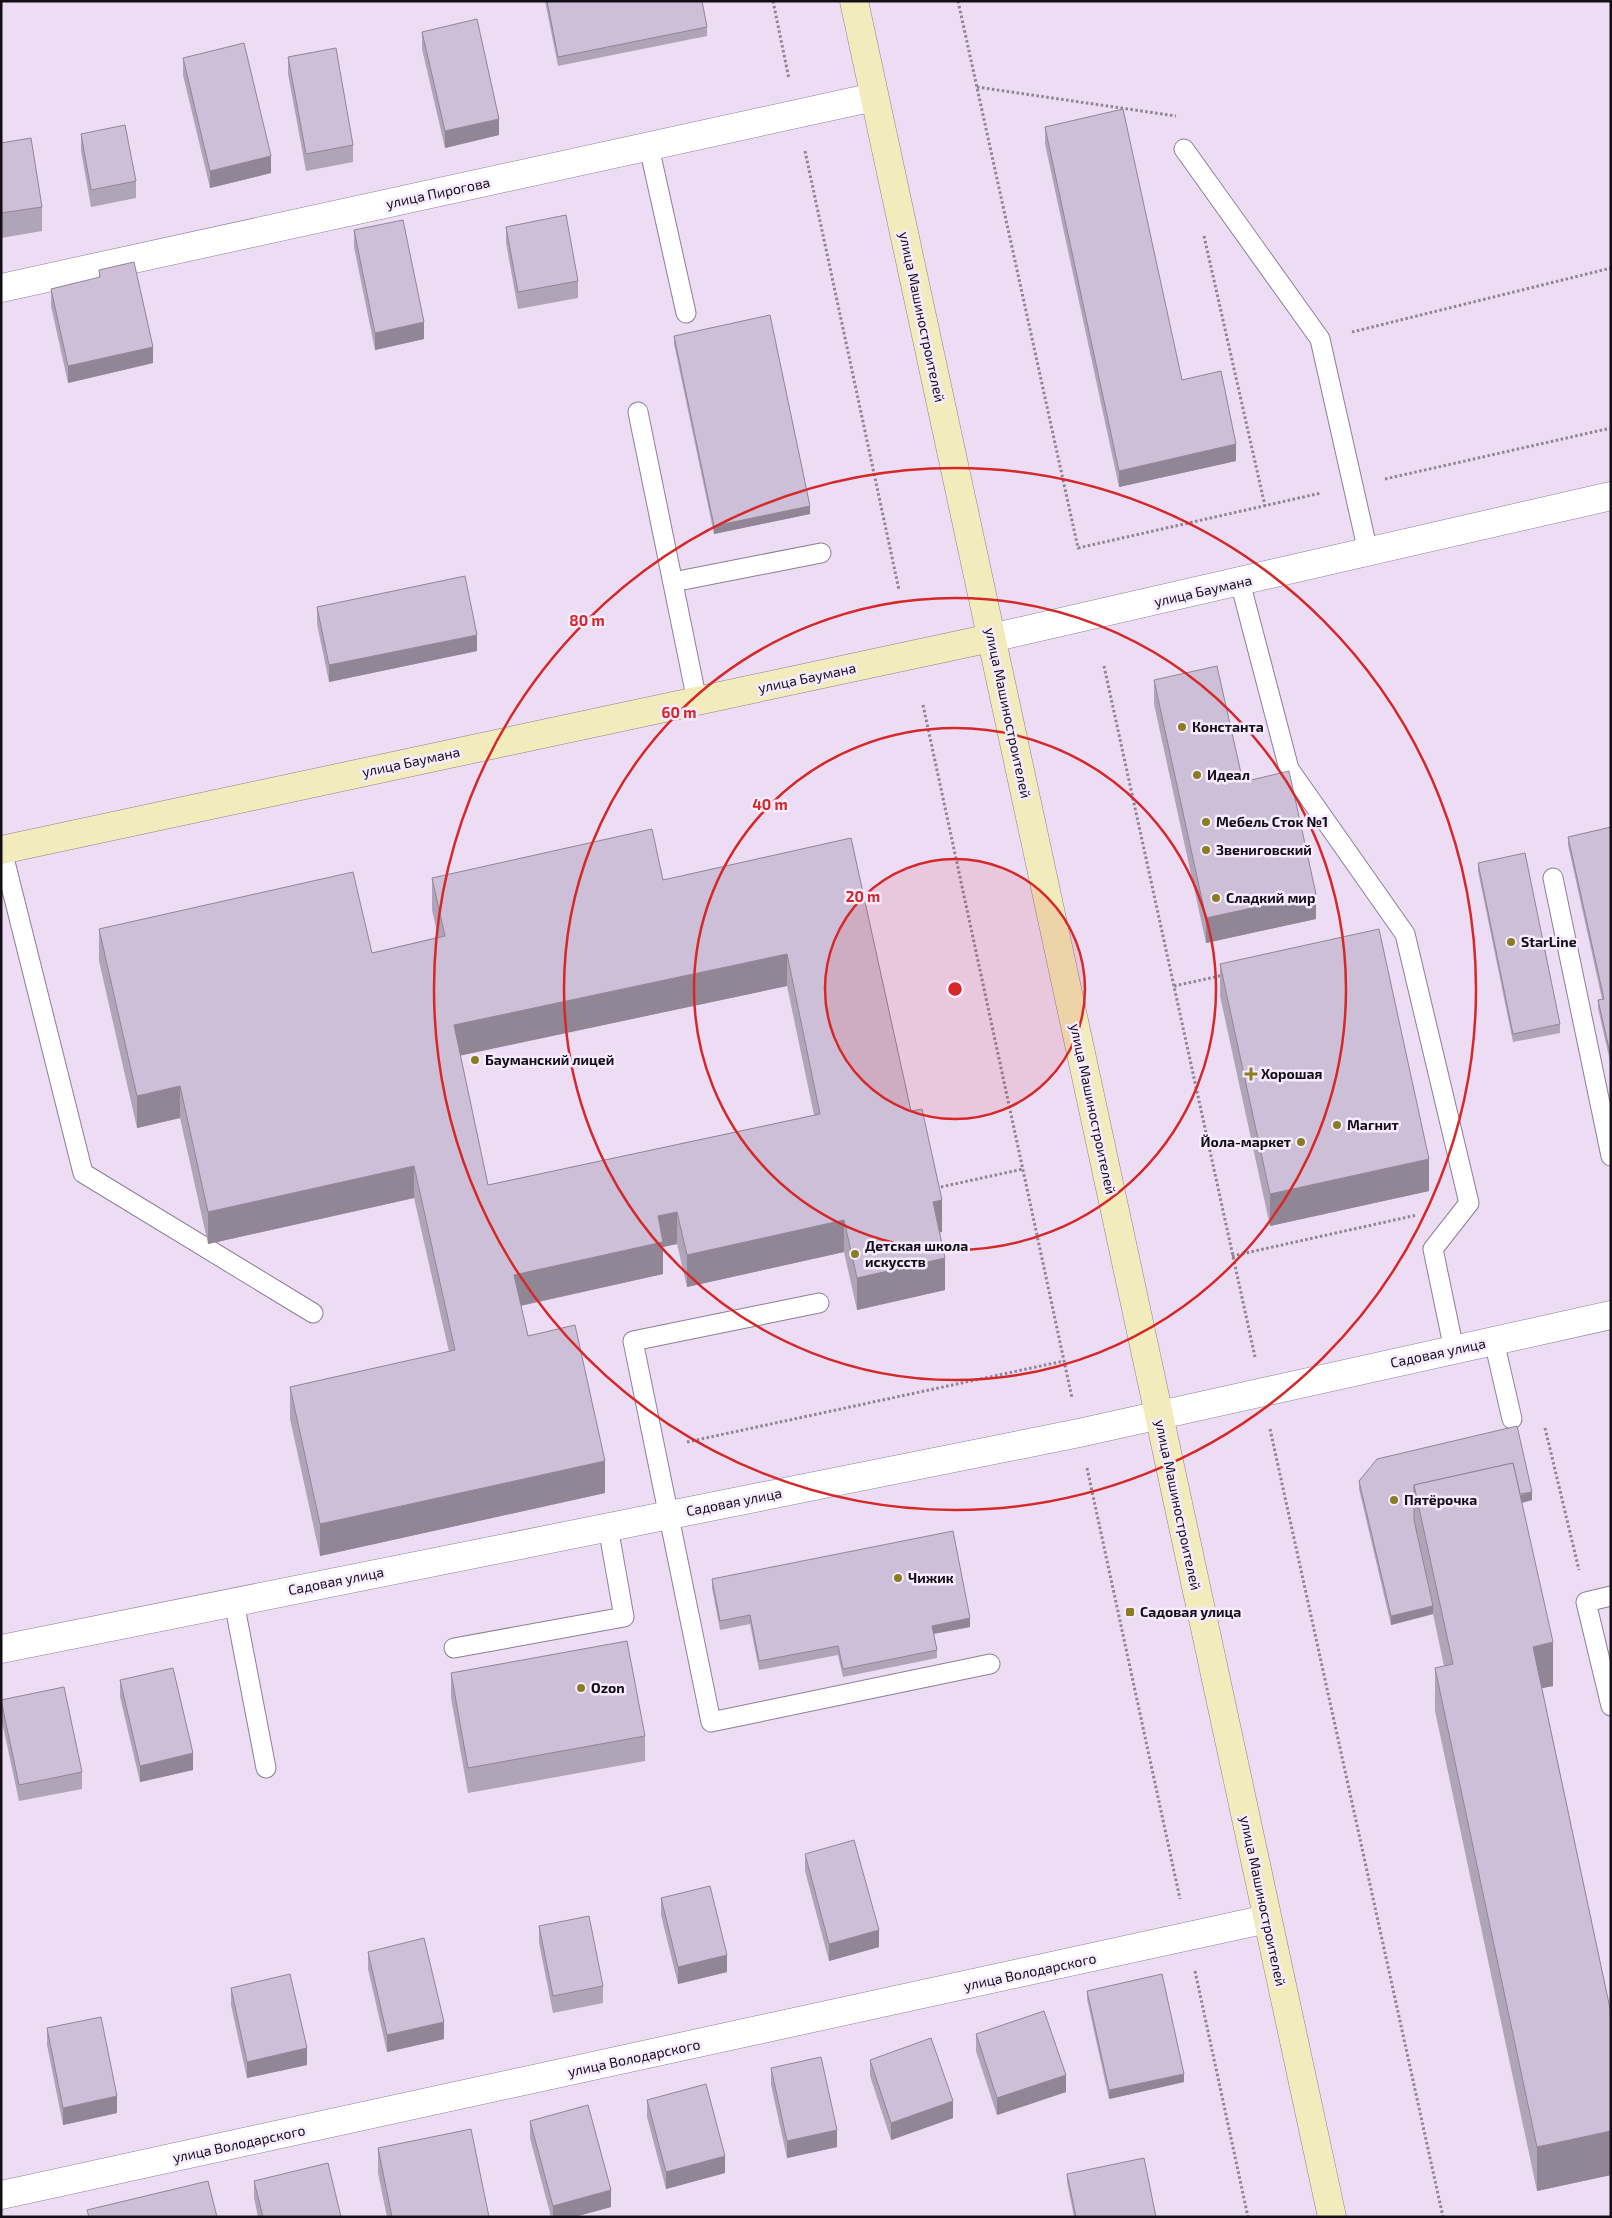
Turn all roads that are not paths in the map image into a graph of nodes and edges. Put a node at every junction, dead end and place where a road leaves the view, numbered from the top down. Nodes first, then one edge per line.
1 (854, 1) edge
2 (874, 97) junction
3 (650, 147) junction
4 (1184, 148) road end
5 (1, 288) edge
6 (686, 313) dead end
7 (638, 412) dead end
8 (1611, 496) edge
9 (820, 552) dead end
10 (1368, 552) junction
11 (673, 582) junction
12 (1240, 582) junction
13 (991, 638) junction
14 (697, 701) junction
15 (2, 850) edge
16 (1552, 878) dead end
17 (1609, 1136) edge
18 (1611, 1156) edge
19 (819, 1303) dead end
20 (313, 1313) dead end
21 (1611, 1315) edge
22 (1494, 1341) junction
23 (1454, 1350) junction
24 (1159, 1415) junction
25 (1512, 1419) dead end
26 (667, 1515) junction
27 (608, 1527) junction
28 (1611, 1596) edge
29 (234, 1602) junction
30 (454, 1648) dead end
31 (1, 1649) edge
32 (990, 1664) dead end
33 (1611, 1706) edge
34 (266, 1768) dead end
35 (1267, 1919) junction
36 (1, 2196) edge
37 (1332, 2217) edge

1 - 2 main road, улица Машиностроителей
2 - 3 street, улица Пирогова
2 - 13 main road, улица Машиностроителей
3 - 5 street, улица Пирогова
3 - 6 lane
4 - 10 lane
7 - 11 lane
8 - 10 street, улица Баумана
9 - 11 lane
10 - 12 street, улица Баумана
11 - 14 lane
12 - 13 street, улица Баумана
12 - 23 lane
13 - 14 main road, улица Баумана
13 - 24 main road, улица Машиностроителей
14 - 15 main road, улица Баумана
15 - 20 lane
16 - 17 lane
17 - 18 lane
19 - 26 lane
21 - 22 street, Садовая улица
22 - 23 street, Садовая улица
22 - 25 lane
23 - 24 street, Садовая улица
24 - 26 street, Садовая улица
24 - 35 main road, улица Машиностроителей
26 - 27 street, Садовая улица
26 - 32 lane
27 - 29 street, Садовая улица
27 - 30 lane
28 - 33 lane
29 - 31 street, Садовая улица
29 - 34 lane
35 - 36 street, улица Володарского
35 - 37 main road, улица Машиностроителей

